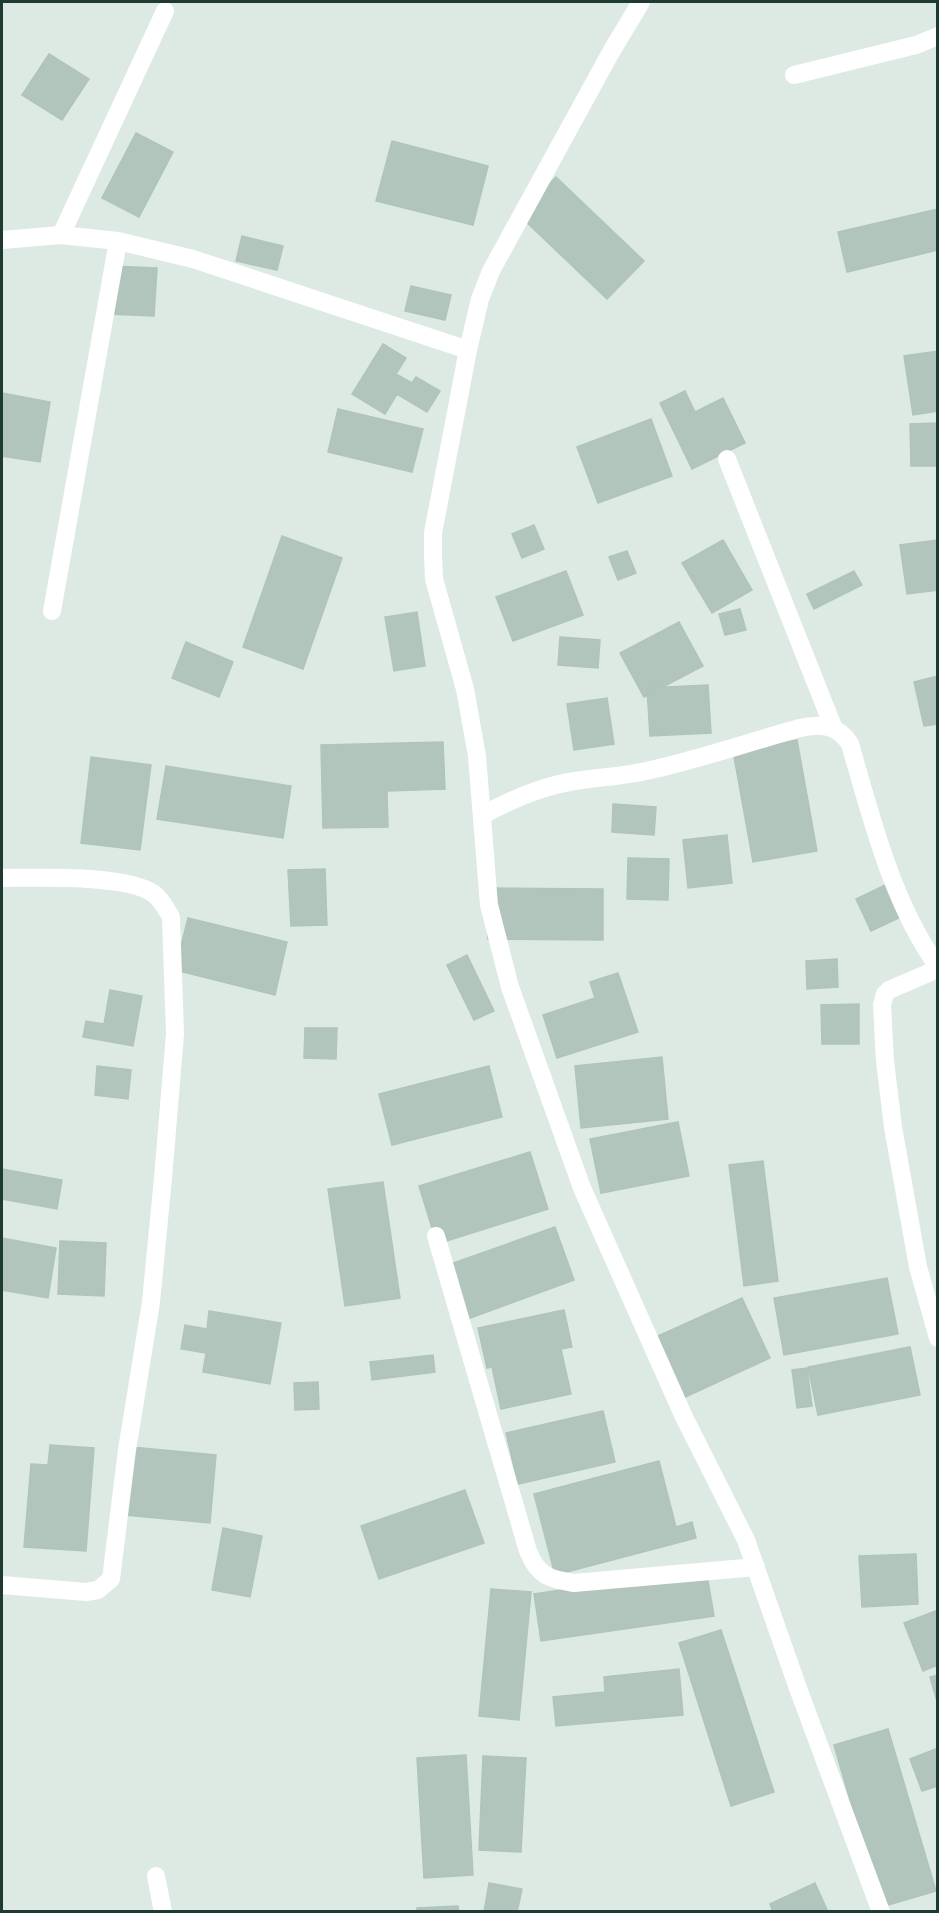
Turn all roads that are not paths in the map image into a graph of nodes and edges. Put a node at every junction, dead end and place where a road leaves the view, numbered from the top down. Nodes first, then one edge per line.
1 (641, 2) edge
2 (165, 11) dead end
3 (938, 36) edge
4 (794, 75) dead end
5 (62, 235) junction
6 (2, 240) edge
7 (118, 241) junction
8 (468, 350) junction
9 (727, 459) dead end
10 (52, 611) dead end
11 (834, 729) junction
12 (483, 814) junction
13 (2, 878) edge
14 (938, 968) edge
15 (436, 1236) dead end
16 (938, 1338) edge
17 (756, 1567) junction
18 (2, 1585) edge
19 (156, 1876) dead end
20 (163, 1911) edge
21 (881, 1911) edge

1 - 8 street
2 - 5 street
3 - 4 street
5 - 6 street
5 - 7 street
7 - 8 street
7 - 10 street
8 - 12 street
9 - 11 street
11 - 12 street
11 - 14 street
12 - 17 street
13 - 18 street
14 - 16 street
15 - 17 street
17 - 21 street
19 - 20 street

